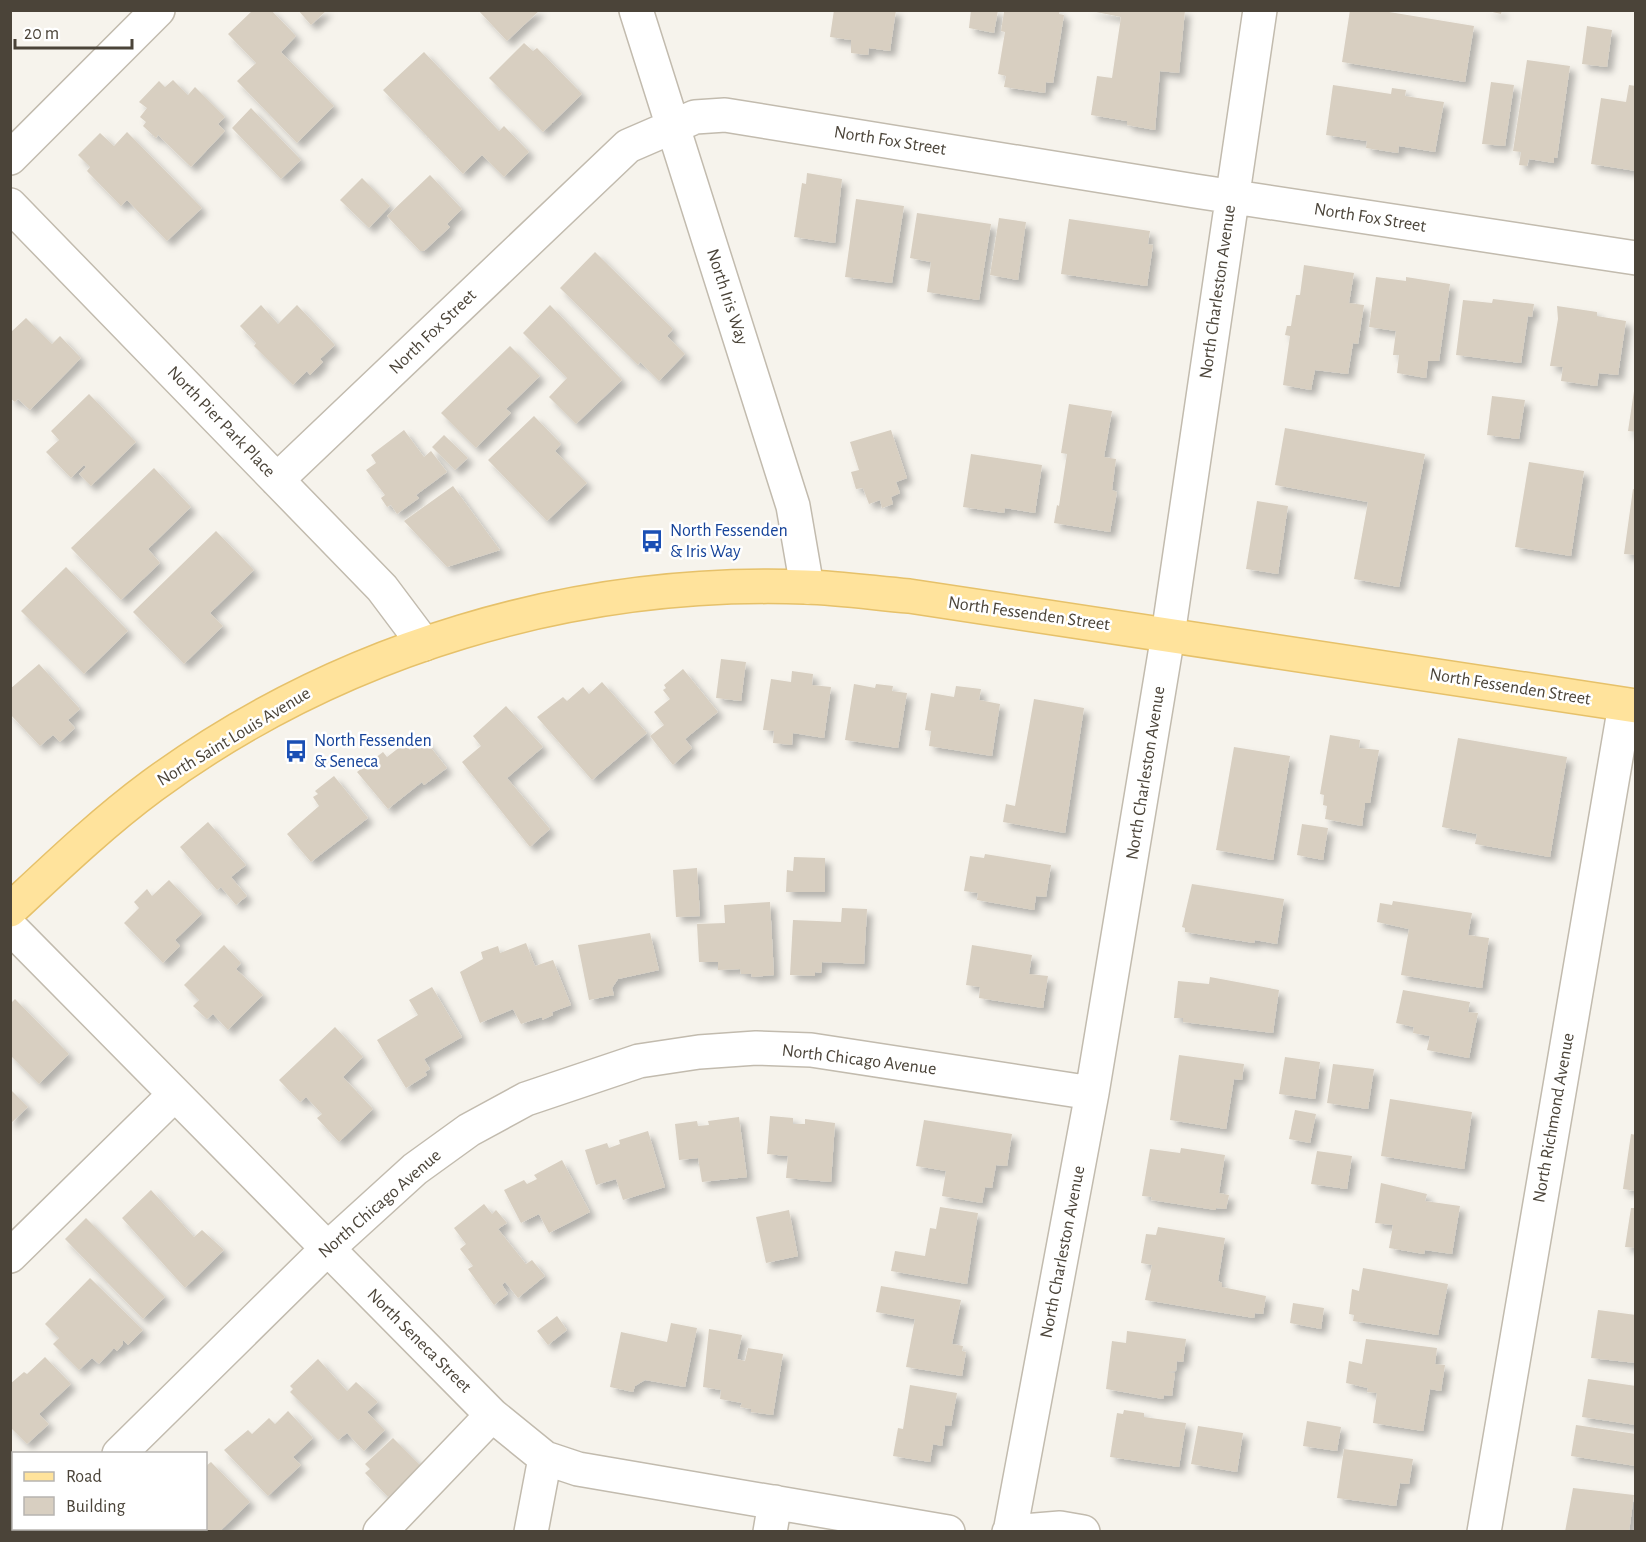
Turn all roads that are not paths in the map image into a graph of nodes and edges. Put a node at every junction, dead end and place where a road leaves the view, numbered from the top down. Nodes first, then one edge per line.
1 (158, 10) edge
2 (636, 10) edge
3 (1260, 10) edge
4 (672, 125) junction
5 (10, 158) edge
6 (1232, 197) junction
7 (10, 206) edge
8 (1635, 258) edge
9 (277, 480) junction
10 (807, 587) junction
11 (1168, 635) junction
12 (424, 644) junction
13 (1630, 705) edge
14 (10, 910) edge
15 (10, 927) edge
16 (1092, 1093) junction
17 (176, 1094) junction
18 (327, 1249) junction
19 (10, 1256) edge
20 (492, 1415) junction
21 (121, 1452) edge
22 (545, 1458) junction
23 (772, 1517) edge
24 (380, 1532) edge
25 (531, 1532) edge
26 (948, 1532) edge
27 (1010, 1532) edge
28 (1083, 1532) edge
29 (1484, 1532) edge

1 - 5 street
2 - 4 street, North Iris Way
3 - 6 street, North Charleston Avenue
4 - 6 street, North Fox Street
4 - 9 street, North Fox Street
4 - 10 street, North Iris Way
6 - 8 street, North Fox Street
6 - 11 street, North Charleston Avenue
7 - 9 street, North Pier Park Place
9 - 12 street, North Pier Park Place
10 - 11 main road, North Fessenden Street
10 - 12 main road, North Fessenden Street
11 - 13 main road, North Fessenden Street
11 - 16 street, North Charleston Avenue
12 - 14 main road, North Saint Louis Avenue
13 - 29 street, North Richmond Avenue
15 - 17 street, North Seneca Street
16 - 18 street, North Chicago Avenue
16 - 27 street, North Charleston Avenue
17 - 18 street, North Seneca Street
17 - 19 street
18 - 20 street, North Seneca Street
18 - 21 street, North Chicago Avenue
20 - 22 street, North Seneca Street
20 - 24 street
22 - 23 street, North Seneca Street
22 - 25 street
23 - 26 street, North Seneca Street
27 - 28 street

